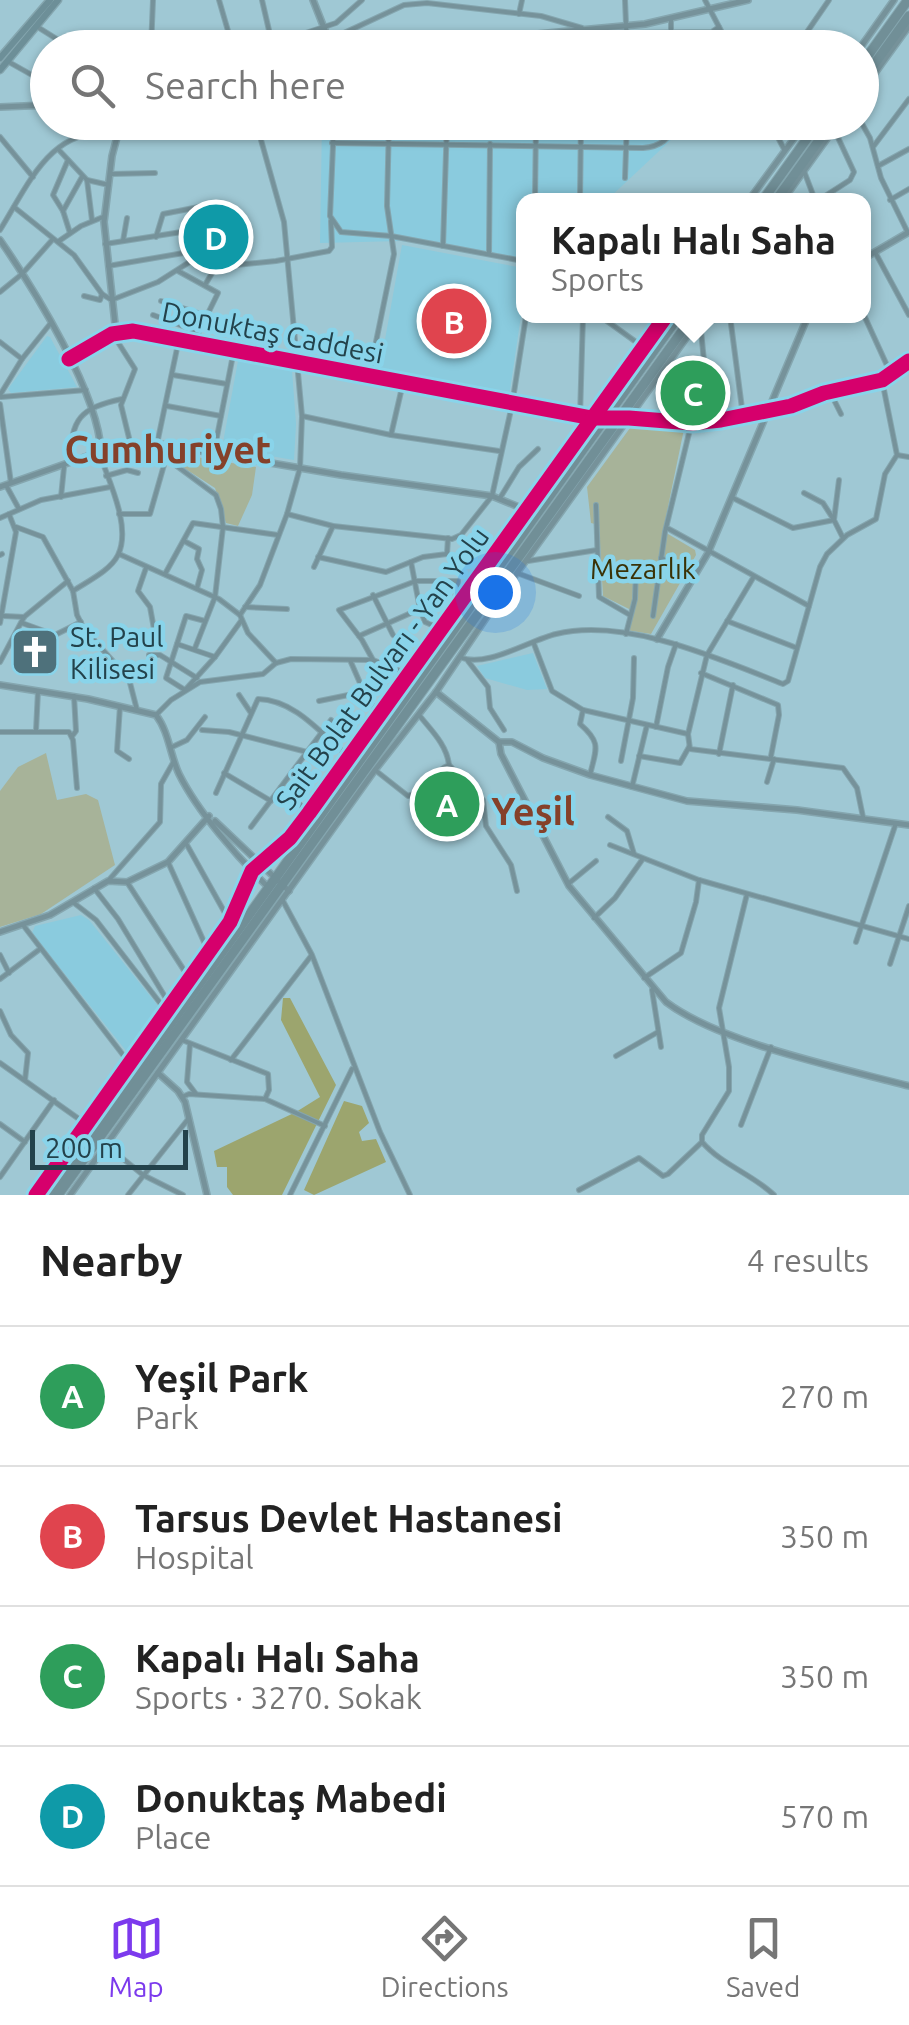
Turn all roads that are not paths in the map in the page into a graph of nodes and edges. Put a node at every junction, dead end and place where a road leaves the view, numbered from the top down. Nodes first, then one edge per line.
1 (50, 0) edge
2 (58, 0) edge
3 (153, 0) edge
4 (220, 0) edge
5 (262, 0) edge
6 (313, 0) edge
7 (362, 0) edge
8 (522, 0) edge
9 (625, 0) edge
10 (705, 0) edge
11 (748, 0) edge
12 (829, 0) edge
13 (894, 0) edge
14 (908, 0) edge
15 (414, 2) edge
16 (710, 10) junction
17 (520, 14) junction
18 (909, 16) edge
19 (671, 18) junction
20 (36, 26) junction
21 (909, 26) edge
22 (719, 27) junction
23 (582, 28) junction
24 (323, 29) junction
25 (32, 30) edge
26 (43, 30) edge
27 (152, 30) edge
28 (228, 30) edge
29 (269, 30) edge
30 (319, 30) edge
31 (350, 30) edge
32 (564, 30) edge
33 (627, 30) junction
34 (671, 30) edge
35 (715, 30) edge
36 (721, 30) edge
37 (808, 30) edge
38 (873, 30) edge
39 (30, 32) edge
40 (879, 40) edge
41 (879, 58) edge
42 (4, 59) edge
43 (879, 68) edge
44 (0, 70) edge
45 (30, 74) edge
46 (909, 99) edge
47 (30, 106) edge
48 (0, 107) edge
49 (0, 137) edge
50 (67, 140) edge
51 (116, 140) edge
52 (261, 140) edge
53 (332, 140) edge
54 (536, 140) edge
55 (581, 140) edge
56 (627, 140) edge
57 (665, 140) edge
58 (779, 140) edge
59 (793, 140) edge
60 (806, 140) edge
61 (823, 140) edge
62 (825, 140) edge
63 (841, 140) edge
64 (869, 140) edge
65 (879, 140) edge
66 (879, 140) edge
67 (388, 142) junction
68 (447, 143) junction
69 (332, 144) junction
70 (490, 144) junction
71 (536, 146) junction
72 (581, 147) junction
73 (57, 148) junction
74 (627, 148) junction
75 (873, 148) junction
76 (909, 149) edge
77 (785, 151) junction
78 (68, 160) junction
79 (878, 166) junction
80 (804, 171) junction
81 (110, 174) junction
82 (155, 174) dead end
83 (34, 177) junction
84 (85, 178) junction
85 (625, 178) dead end
86 (108, 185) junction
87 (909, 189) edge
88 (534, 193) edge
89 (580, 193) edge
90 (754, 193) edge
91 (767, 193) edge
92 (782, 193) edge
93 (789, 193) edge
94 (814, 193) edge
95 (829, 193) edge
96 (890, 200) junction
97 (14, 208) junction
98 (63, 211) junction
99 (330, 216) junction
100 (104, 217) junction
101 (127, 218) dead end
102 (92, 221) junction
103 (207, 228) junction
104 (0, 230) edge
105 (70, 233) junction
106 (908, 235) edge
107 (390, 236) junction
108 (156, 237) junction
109 (0, 240) edge
110 (56, 240) junction
111 (123, 241) junction
112 (104, 244) junction
113 (442, 246) junction
114 (210, 249) junction
115 (875, 252) junction
116 (488, 254) junction
117 (871, 254) edge
118 (286, 259) junction
119 (516, 260) edge
120 (108, 266) junction
121 (215, 267) junction
122 (178, 271) junction
123 (22, 274) junction
124 (204, 286) junction
125 (0, 292) edge
126 (102, 294) junction
127 (84, 296) dead end
128 (114, 300) junction
129 (161, 301) dead end
130 (153, 315) dead end
131 (909, 315) edge
132 (207, 316) junction
133 (525, 323) edge
134 (583, 323) edge
135 (610, 323) edge
136 (661, 323) edge
137 (674, 323) edge
138 (693, 323) edge
139 (699, 323) edge
140 (731, 323) edge
141 (805, 323) edge
142 (868, 323) edge
143 (50, 324) junction
144 (198, 332) junction
145 (114, 333) junction
146 (179, 339) junction
147 (0, 342) edge
148 (194, 342) junction
149 (643, 347) junction
150 (234, 350) junction
151 (22, 359) junction
152 (69, 360) junction
153 (909, 361) edge
154 (297, 362) junction
155 (891, 373) junction
156 (171, 375) junction
157 (370, 376) junction
158 (882, 380) junction
159 (403, 383) junction
160 (227, 384) junction
161 (86, 390) junction
162 (830, 392) junction
163 (0, 394) edge
164 (122, 399) junction
165 (0, 404) edge
166 (512, 405) junction
167 (92, 406) junction
168 (165, 406) junction
169 (766, 411) junction
170 (841, 414) dead end
171 (221, 416) junction
172 (302, 416) junction
173 (580, 416) junction
174 (743, 416) junction
175 (606, 417) junction
176 (592, 418) junction
177 (624, 418) junction
178 (710, 421) junction
179 (692, 424) junction
180 (391, 435) junction
181 (159, 444) junction
182 (131, 446) junction
183 (538, 449) dead end
184 (501, 451) junction
185 (100, 452) junction
186 (214, 452) junction
187 (897, 456) junction
188 (909, 456) edge
189 (166, 458) junction
190 (67, 463) junction
191 (300, 468) junction
192 (138, 473) dead end
193 (106, 476) junction
194 (839, 480) dead end
195 (6, 485) edge
196 (110, 487) junction
197 (804, 494) dead end
198 (492, 496) junction
199 (61, 497) junction
200 (730, 497) junction
201 (500, 498) junction
202 (596, 505) dead end
203 (18, 509) junction
204 (532, 511) junction
205 (9, 514) junction
206 (119, 514) junction
207 (287, 514) junction
208 (0, 518) edge
209 (834, 520) junction
210 (16, 526) junction
211 (333, 526) junction
212 (223, 527) junction
213 (667, 528) junction
214 (278, 536) junction
215 (448, 538) junction
216 (843, 538) junction
217 (184, 541) junction
218 (597, 550) junction
219 (708, 553) junction
220 (119, 554) junction
221 (318, 557) junction
222 (662, 558) junction
223 (526, 561) junction
224 (411, 562) junction
225 (146, 568) junction
226 (314, 568) dead end
227 (636, 568) dead end
228 (685, 568) dead end
229 (517, 573) junction
230 (166, 574) junction
231 (7, 578) junction
232 (753, 578) junction
233 (0, 579) edge
234 (68, 581) junction
235 (416, 581) junction
236 (197, 588) junction
237 (73, 590) junction
238 (374, 595) junction
239 (579, 596) dead end
240 (215, 597) junction
241 (459, 598) junction
242 (419, 606) junction
243 (809, 606) junction
244 (245, 607) junction
245 (288, 609) dead end
246 (630, 615) junction
247 (1, 616) edge
248 (654, 616) dead end
249 (241, 618) junction
250 (23, 620) junction
251 (389, 621) junction
252 (727, 621) junction
253 (81, 622) junction
254 (205, 622) junction
255 (0, 623) edge
256 (154, 629) dead end
257 (441, 630) junction
258 (626, 634) junction
259 (393, 635) dead end
260 (359, 636) junction
261 (658, 639) junction
262 (534, 642) junction
263 (176, 644) junction
264 (676, 644) junction
265 (195, 648) junction
266 (798, 648) junction
267 (149, 654) dead end
268 (707, 655) junction
269 (215, 657) junction
270 (460, 658) junction
271 (634, 658) dead end
272 (350, 660) junction
273 (372, 660) junction
274 (171, 661) junction
275 (468, 661) junction
276 (0, 662) edge
277 (276, 663) junction
278 (701, 673) junction
279 (408, 675) junction
280 (196, 678) junction
281 (0, 685) edge
282 (733, 686) junction
283 (184, 690) junction
284 (38, 691) junction
285 (364, 692) junction
286 (436, 692) junction
287 (238, 695) dead end
288 (74, 696) junction
289 (319, 701) dead end
290 (120, 706) junction
291 (137, 710) junction
292 (583, 710) junction
293 (251, 713) junction
294 (380, 714) junction
295 (419, 714) junction
296 (156, 715) junction
297 (204, 716) dead end
298 (331, 720) dead end
299 (628, 722) junction
300 (646, 726) junction
301 (656, 728) junction
302 (202, 730) dead end
303 (504, 730) dead end
304 (0, 732) edge
305 (36, 732) junction
306 (320, 734) junction
307 (688, 734) junction
308 (240, 735) junction
309 (73, 736) junction
310 (499, 742) junction
311 (689, 746) junction
312 (170, 748) junction
313 (307, 752) junction
314 (719, 754) junction
315 (639, 756) junction
316 (349, 758) junction
317 (773, 758) junction
318 (129, 759) dead end
319 (174, 761) junction
320 (621, 761) dead end
321 (449, 765) junction
322 (375, 770) junction
323 (224, 773) junction
324 (590, 775) junction
325 (767, 782) dead end
326 (281, 787) junction
327 (77, 788) dead end
328 (632, 788) junction
329 (216, 793) dead end
330 (271, 801) junction
331 (310, 813) junction
332 (209, 816) junction
333 (608, 817) dead end
334 (862, 817) junction
335 (896, 823) junction
336 (909, 824) edge
337 (251, 827) dead end
338 (187, 845) junction
339 (610, 845) dead end
340 (634, 854) junction
341 (643, 858) junction
342 (260, 861) junction
343 (596, 861) dead end
344 (168, 862) junction
345 (252, 871) junction
346 (699, 880) junction
347 (108, 881) junction
348 (126, 882) junction
349 (568, 884) junction
350 (283, 885) junction
351 (94, 888) junction
352 (517, 891) dead end
353 (276, 894) junction
354 (747, 894) junction
355 (74, 903) junction
356 (909, 906) edge
357 (594, 918) junction
358 (230, 922) junction
359 (22, 926) junction
360 (860, 926) junction
361 (0, 932) edge
362 (899, 936) junction
363 (909, 939) edge
364 (856, 942) dead end
365 (40, 949) junction
366 (209, 953) junction
367 (0, 955) edge
368 (312, 955) junction
369 (890, 964) dead end
370 (9, 973) junction
371 (644, 978) junction
372 (0, 980) edge
373 (190, 980) junction
374 (652, 990) junction
375 (169, 1009) junction
376 (0, 1011) edge
377 (721, 1031) junction
378 (658, 1032) junction
379 (182, 1040) junction
380 (190, 1044) junction
381 (662, 1047) dead end
382 (771, 1047) junction
383 (616, 1056) dead end
384 (231, 1060) junction
385 (0, 1062) edge
386 (130, 1064) junction
387 (354, 1066) junction
388 (158, 1074) junction
389 (25, 1080) junction
390 (909, 1086) edge
391 (196, 1094) junction
392 (182, 1098) junction
393 (54, 1100) junction
394 (265, 1100) junction
395 (189, 1118) junction
396 (0, 1124) edge
397 (86, 1124) junction
398 (741, 1125) dead end
399 (324, 1126) junction
400 (25, 1142) junction
401 (702, 1142) junction
402 (106, 1145) junction
403 (143, 1175) junction
404 (0, 1177) edge
405 (579, 1190) dead end
406 (292, 1192) edge
407 (74, 1194) edge
408 (36, 1195) edge
409 (48, 1195) edge
410 (58, 1195) edge
411 (128, 1195) edge
412 (182, 1195) edge
413 (207, 1195) edge
414 (303, 1195) edge
415 (410, 1195) edge
416 (774, 1195) edge

1 - 42 main road
2 - 20 main road
3 - 27 street
4 - 28 street
5 - 29 street
6 - 24 street
7 - 24 street
8 - 17 street
9 - 33 street
10 - 16 street
11 - 16 street
12 - 37 street
13 - 38 street
14 - 40 highway
15 - 17 street
15 - 31 street
16 - 19 street
16 - 22 street
17 - 23 street
18 - 41 highway
19 - 33 street
19 - 34 street
20 - 25 main road
20 - 26 street
21 - 43 street
22 - 35 street
22 - 36 street
23 - 32 street
23 - 33 street
24 - 30 street
39 - 42 main road
42 - 44 main road
42 - 45 street
46 - 66 street
47 - 48 street
49 - 83 street
50 - 73 street
51 - 81 street
52 - 118 street
53 - 69 street
54 - 71 street
55 - 72 street
56 - 74 street
57 - 74 street
58 - 77 street
59 - 77 street
60 - 91 highway
61 - 92 highway
62 - 80 street
63 - 95 street
64 - 75 street
65 - 75 street
67 - 68 street
67 - 69 street
67 - 107 street
68 - 70 street
68 - 113 street
69 - 99 street
70 - 71 street
70 - 116 street
71 - 72 street
71 - 88 street
72 - 74 street
72 - 89 street
73 - 78 street
73 - 83 street
74 - 85 street
75 - 79 street
76 - 79 street
77 - 90 street
78 - 84 street
78 - 98 street
79 - 96 street
80 - 93 street
80 - 94 street
81 - 82 street
81 - 86 street
83 - 97 street
84 - 86 street
84 - 98 street
84 - 102 street
86 - 100 street
87 - 96 street
96 - 106 street
97 - 104 street
97 - 110 street
98 - 105 street
99 - 107 street
99 - 118 street
100 - 102 street
100 - 112 street
101 - 111 street
102 - 105 street
103 - 108 street
103 - 108 street
103 - 114 street
105 - 110 street
106 - 115 street
107 - 113 street
107 - 157 street
108 - 111 street
109 - 123 street
110 - 123 street
110 - 126 street
111 - 112 street
112 - 120 street
113 - 116 street
114 - 120 street
114 - 121 street
114 - 122 street
115 - 117 street
115 - 131 street
116 - 119 street
118 - 121 street
118 - 154 street
120 - 128 street
121 - 124 street
122 - 124 street
122 - 128 street
123 - 125 street
123 - 143 street
124 - 132 street
126 - 127 street
126 - 128 street
128 - 145 street
129 - 132 street
130 - 144 street
132 - 144 street
133 - 166 street
134 - 173 street
135 - 149 street
136 - 149 street, Sait Bolat Bulvarı - Yan Yolu
137 - 175 highway
138 - 177 highway
139 - 178 street
140 - 174 street
141 - 169 street
142 - 155 street
143 - 151 street
143 - 152 street
144 - 148 street
145 - 146 street, Donuktaş Caddesi
145 - 152 street
145 - 164 street
146 - 148 street, Donuktaş Caddesi
146 - 156 street
147 - 151 street
148 - 150 street, Donuktaş Caddesi
149 - 176 street, Sait Bolat Bulvarı - Yan Yolu
150 - 154 street, Donuktaş Caddesi
150 - 160 street
151 - 163 street
152 - 161 street
153 - 155 street
154 - 157 street, Donuktaş Caddesi
154 - 172 street
155 - 158 street
156 - 160 street
156 - 168 street
157 - 159 street, Donuktaş Caddesi
158 - 162 street, Donuktaş Caddesi
158 - 187 street
159 - 166 street, Donuktaş Caddesi
159 - 180 street
160 - 171 street
161 - 163 street
161 - 167 street
162 - 169 street, Donuktaş Caddesi
162 - 170 street
164 - 167 street
164 - 182 street
165 - 195 street
166 - 173 street, Donuktaş Caddesi
166 - 184 street
167 - 185 street
167 - 190 street
168 - 171 street
168 - 181 street
169 - 174 street, Donuktaş Caddesi
169 - 200 street
171 - 186 street
172 - 180 street
172 - 191 street
173 - 176 street, Donuktaş Caddesi
174 - 178 street, Donuktaş Caddesi
175 - 176 street, Donuktaş Caddesi
175 - 177 street, Donuktaş Caddesi
175 - 204 highway
176 - 204 street, Sait Bolat Bulvarı - Yan Yolu
177 - 179 street, Donuktaş Caddesi
177 - 223 street, Sait Bolat Bulvarı - Yan Yolu
177 - 350 highway
178 - 179 street, Donuktaş Caddesi
179 - 213 street
180 - 184 street
181 - 182 street
181 - 186 street
181 - 189 street
182 - 185 street
183 - 201 street
184 - 198 street
185 - 190 street
185 - 193 street
186 - 191 street
187 - 188 street
187 - 216 street
189 - 206 street
189 - 212 street
190 - 195 street
190 - 199 street
191 - 198 street
191 - 207 street
192 - 193 street
193 - 196 street
194 - 209 street
195 - 203 street
196 - 199 street
196 - 206 street
197 - 209 street
198 - 201 street
198 - 215 street
199 - 203 street
200 - 209 street
200 - 219 street
201 - 204 street
202 - 218 street
203 - 205 street
204 - 241 street, Sait Bolat Bulvarı - Yan Yolu
204 - 350 highway
205 - 208 street
205 - 210 street
206 - 220 street
207 - 211 street
207 - 214 street
209 - 216 street
210 - 231 street
210 - 234 street
211 - 215 street
211 - 221 street
212 - 214 street
212 - 217 street
212 - 240 street
213 - 219 street
213 - 222 street
214 - 244 street
215 - 224 street
216 - 243 street
217 - 230 street
217 - 236 street
218 - 223 street
218 - 246 street
219 - 232 street
219 - 261 street
220 - 225 street
220 - 237 street
221 - 224 street
221 - 226 street
222 - 228 street
222 - 248 street
223 - 229 street, Sait Bolat Bulvarı - Yan Yolu
224 - 235 street
225 - 230 street
225 - 256 street
227 - 246 street
229 - 239 street
229 - 270 street, Sait Bolat Bulvarı - Yan Yolu
230 - 236 street
231 - 233 street
231 - 247 street
232 - 243 street
232 - 252 street
234 - 237 street
234 - 250 street
235 - 238 street
235 - 241 street
235 - 242 street
236 - 240 street
237 - 253 street
238 - 251 street
238 - 260 street
240 - 249 street
240 - 254 street
241 - 242 street
241 - 257 street, Sait Bolat Bulvarı - Yan Yolu
242 - 251 street
242 - 257 street
243 - 266 street
244 - 245 street
244 - 249 street
246 - 258 street
247 - 250 street
247 - 255 street
249 - 269 street
249 - 277 street
250 - 253 street
250 - 276 street
251 - 259 street
251 - 260 street
252 - 266 street
252 - 268 street
253 - 291 street
254 - 263 street
254 - 265 street
257 - 279 street, Sait Bolat Bulvarı - Yan Yolu
258 - 261 street
258 - 262 street
260 - 273 street
261 - 264 street
262 - 275 street
262 - 292 street
263 - 265 street
263 - 274 street
264 - 268 street
264 - 301 street
265 - 269 street
266 - 268 street
267 - 274 street
268 - 278 street
269 - 280 street
270 - 275 street
270 - 286 street, Sait Bolat Bulvarı - Yan Yolu
271 - 299 street
272 - 273 street
272 - 277 street
272 - 285 street
273 - 279 street
274 - 280 street
274 - 283 street
275 - 303 street
277 - 283 street
278 - 282 street
278 - 307 street
279 - 294 street, Sait Bolat Bulvarı - Yan Yolu
280 - 283 street
281 - 284 street
282 - 314 street
282 - 317 street
283 - 296 street
284 - 288 street
284 - 305 street
285 - 289 street
285 - 294 street
286 - 295 street, Sait Bolat Bulvarı - Yan Yolu
286 - 310 street
287 - 293 street
288 - 290 street
288 - 309 street
290 - 291 street
290 - 318 street
291 - 296 street
292 - 299 street
292 - 324 street
293 - 306 street
293 - 308 street
294 - 316 street, Sait Bolat Bulvarı - Yan Yolu
295 - 321 street
295 - 322 street, Sait Bolat Bulvarı - Yan Yolu
296 - 312 street
297 - 312 street
298 - 306 street
299 - 300 street
299 - 320 street
300 - 301 street
300 - 315 street
301 - 307 street
302 - 308 street
304 - 305 street
305 - 309 street
306 - 313 street
306 - 316 street
307 - 311 street
308 - 313 street
308 - 323 street
309 - 327 street
310 - 324 street
310 - 349 street
311 - 314 street
311 - 315 street
312 - 319 street
313 - 326 street
314 - 317 street
315 - 328 street
316 - 331 street, Sait Bolat Bulvarı - Yan Yolu
317 - 325 street
317 - 334 street
319 - 332 street
319 - 347 street
321 - 322 street
321 - 352 street
322 - 350 street, Sait Bolat Bulvarı - Yan Yolu
323 - 329 street
323 - 330 street
324 - 328 street
326 - 330 street
326 - 331 street
328 - 334 street
330 - 337 street
331 - 342 street, Sait Bolat Bulvarı - Yan Yolu
332 - 338 street
332 - 342 street
332 - 345 street
333 - 340 street
334 - 335 street
335 - 336 street
335 - 360 street
338 - 344 street
338 - 358 street
339 - 340 street
340 - 341 street
341 - 346 street
341 - 357 street
342 - 345 street, Sait Bolat Bulvarı - Yan Yolu
342 - 350 street
343 - 349 street
344 - 348 street
344 - 366 street
345 - 353 street
345 - 358 street, Sait Bolat Bulvarı - Yan Yolu
346 - 354 street
346 - 371 street
347 - 348 street
347 - 351 street
348 - 373 street
349 - 357 street
350 - 353 highway
351 - 355 street
351 - 375 street
353 - 368 street
353 - 379 street
353 - 409 highway
353 - 410 highway
354 - 360 street
354 - 377 street
355 - 359 street
355 - 375 street
356 - 362 street
357 - 371 street
358 - 366 street, Sait Bolat Bulvarı - Yan Yolu
359 - 361 street
359 - 365 street
360 - 362 street
360 - 364 street
362 - 363 street
362 - 369 street
365 - 370 street
365 - 386 street
366 - 373 street, Sait Bolat Bulvarı - Yan Yolu
367 - 370 street
368 - 384 street
368 - 387 street
370 - 372 street
371 - 374 street
373 - 375 street, Sait Bolat Bulvarı - Yan Yolu
374 - 377 street
374 - 378 street
375 - 386 street, Sait Bolat Bulvarı - Yan Yolu
376 - 389 street
377 - 382 street
377 - 401 street
378 - 381 street
378 - 383 street
379 - 380 street
379 - 388 street
380 - 384 street
380 - 391 street
382 - 390 street
382 - 398 street
384 - 394 street
385 - 389 street
386 - 397 street, Sait Bolat Bulvarı - Yan Yolu
387 - 399 street
387 - 415 street
388 - 392 street
388 - 402 street
389 - 393 street
391 - 392 street
391 - 394 street
392 - 395 street
393 - 397 street
393 - 400 street
394 - 399 street
395 - 403 street
395 - 413 street
396 - 400 street
397 - 408 street, Sait Bolat Bulvarı - Yan Yolu
399 - 406 street
400 - 404 street
401 - 405 street
401 - 416 street
402 - 403 street
402 - 407 street
403 - 411 street
403 - 412 street
406 - 414 street

